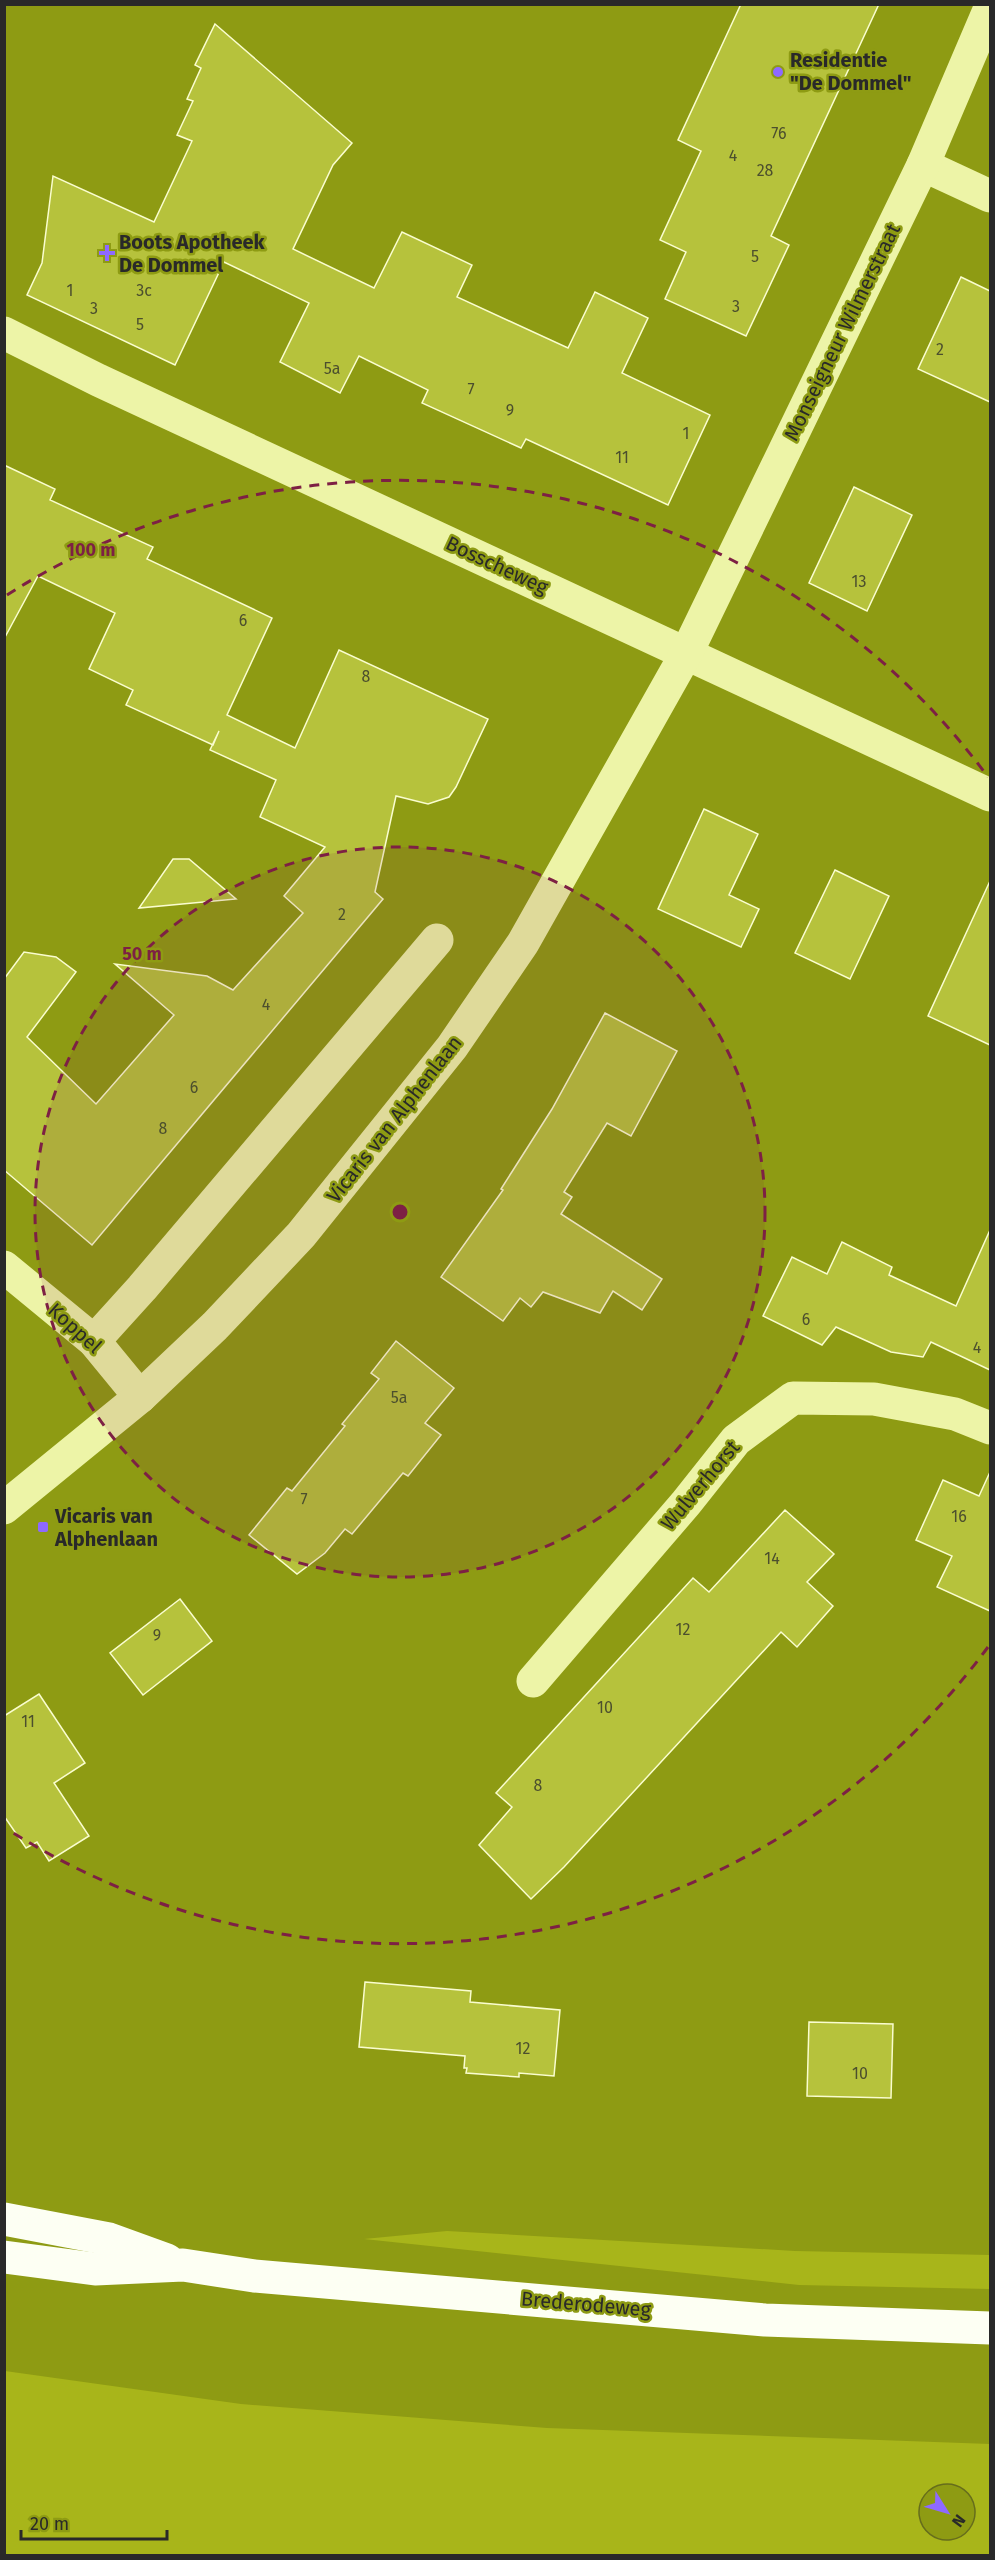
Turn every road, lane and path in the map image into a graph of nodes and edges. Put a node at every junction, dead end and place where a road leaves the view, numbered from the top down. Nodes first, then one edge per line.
1 (990, 8) edge
2 (923, 165) junction
3 (990, 196) edge
4 (4, 333) edge
5 (687, 652) junction
6 (990, 795) edge
7 (437, 940) dead end
8 (4, 1267) edge
9 (94, 1341) junction
10 (140, 1397) junction
11 (990, 1428) edge
12 (4, 1509) edge
13 (533, 1680) dead end
14 (4, 2219) edge
15 (4, 2257) edge
16 (183, 2265) junction
17 (990, 2328) edge

1 - 2 street, Monseigneur Wilmerstraat
2 - 3 street
2 - 5 street, Monseigneur Wilmerstraat
4 - 5 street, Bosscheweg
5 - 6 street, Bosscheweg
5 - 10 street, Vicaris van Alphenlaan
7 - 9 street
8 - 9 street, Koppel
9 - 10 street, Koppel
10 - 12 street, Vicaris van Alphenlaan
11 - 13 street, Wulverhorst
14 - 16 main road, Brederodeweg
15 - 16 main road, Brederodeweg
16 - 17 main road, Brederodeweg

